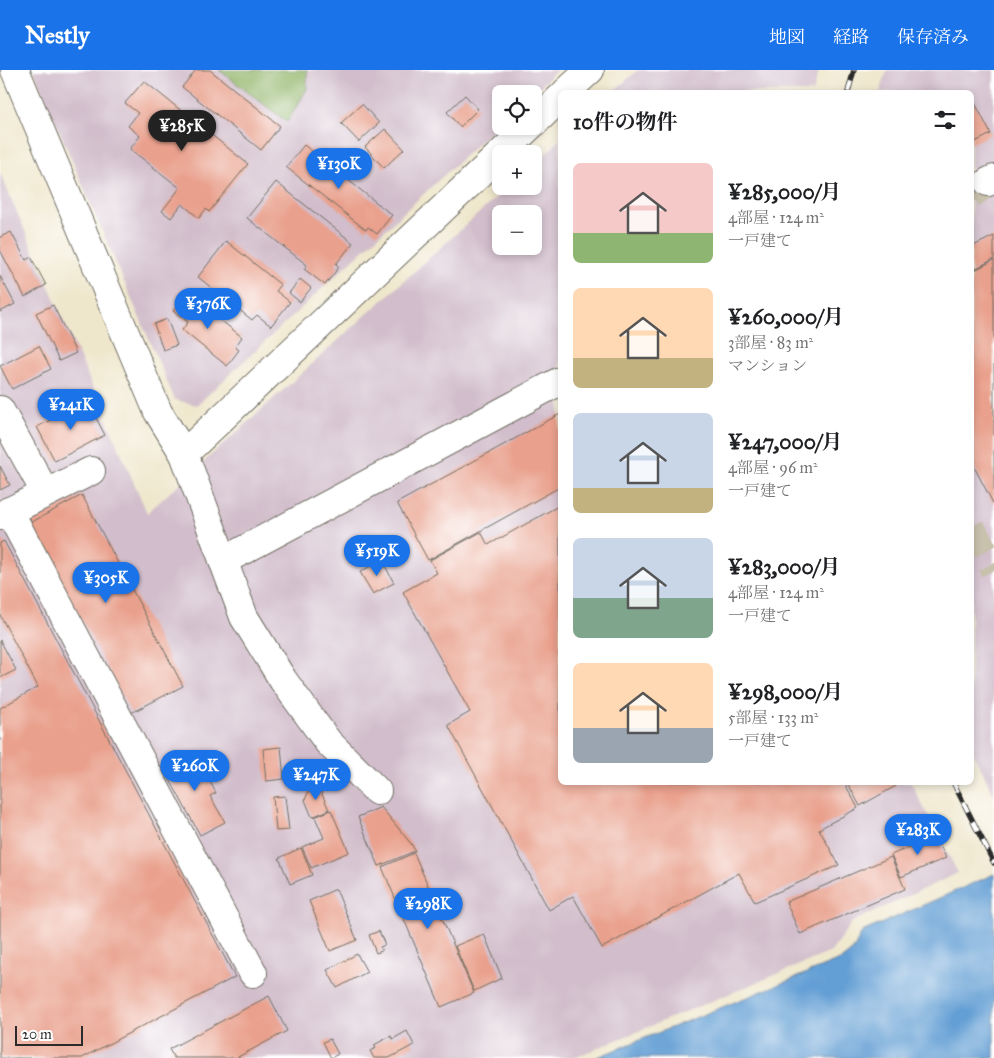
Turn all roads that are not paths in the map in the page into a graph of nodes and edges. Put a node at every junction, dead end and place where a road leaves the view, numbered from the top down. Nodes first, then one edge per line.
1 (14, 70) edge
2 (590, 70) edge
3 (568, 90) edge
4 (558, 100) edge
5 (542, 115) edge
6 (521, 135) edge
7 (558, 382) edge
8 (0, 410) edge
9 (184, 454) junction
10 (91, 471) dead end
11 (45, 492) junction
12 (4, 513) edge
13 (223, 561) junction
14 (377, 792) dead end
15 (253, 973) dead end

1 - 9 street
2 - 3 street
4 - 5 street
6 - 9 street
7 - 13 street
8 - 11 street
9 - 13 street
10 - 11 street
11 - 12 street
12 - 15 street
13 - 14 street

